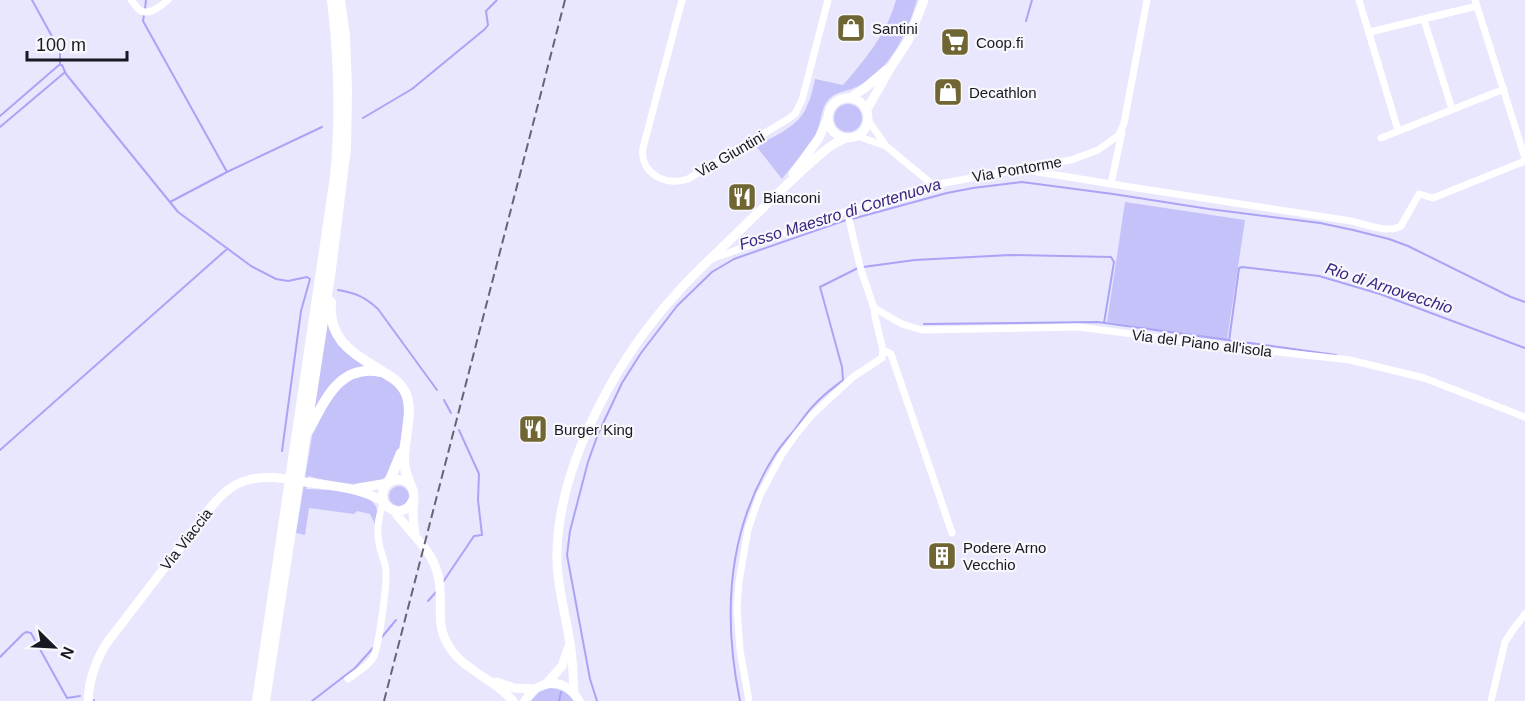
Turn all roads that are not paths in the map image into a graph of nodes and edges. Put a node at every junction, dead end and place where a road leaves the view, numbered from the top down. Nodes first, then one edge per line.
1 (131, 0) edge
2 (168, 0) edge
3 (332, 0) edge
4 (340, 0) edge
5 (682, 0) edge
6 (828, 0) edge
7 (924, 0) edge
8 (1147, 0) edge
9 (1359, 0) edge
10 (1476, 3) edge
11 (1424, 20) junction
12 (1370, 32) junction
13 (891, 67) junction
14 (1504, 89) junction
15 (850, 98) junction
16 (1452, 109) junction
17 (867, 116) junction
18 (828, 117) junction
19 (1124, 123) junction
20 (1398, 130) junction
21 (857, 136) junction
22 (846, 138) junction
23 (1381, 138) dead end
24 (1523, 143) edge
25 (886, 146) junction
26 (1525, 159) edge
27 (1020, 169) junction
28 (1111, 184) junction
29 (933, 185) junction
30 (783, 188) junction
31 (848, 217) junction
32 (711, 259) junction
33 (331, 269) junction
34 (874, 308) junction
35 (883, 350) junction
36 (384, 373) junction
37 (1525, 417) edge
38 (405, 435) junction
39 (304, 440) junction
40 (389, 483) junction
41 (411, 486) junction
42 (350, 488) junction
43 (413, 500) junction
44 (384, 501) junction
45 (394, 511) junction
46 (378, 523) junction
47 (952, 533) dead end
48 (415, 535) junction
49 (1525, 614) edge
50 (570, 641) junction
51 (487, 678) junction
52 (348, 679) dead end
53 (546, 684) junction
54 (535, 689) junction
55 (577, 697) edge
56 (88, 700) edge
57 (255, 701) edge
58 (265, 701) edge
59 (513, 701) edge
60 (525, 701) edge
61 (749, 701) edge
62 (1491, 701) edge

1 - 2 street
3 - 57 highway
4 - 33 highway
5 - 6 street, Via Giuntini
7 - 13 main road
8 - 19 street
9 - 12 street
10 - 11 street
10 - 14 street
11 - 12 street
11 - 16 street
12 - 20 street
13 - 15 main road
13 - 17 main road
14 - 16 street
14 - 24 street
15 - 17 main road
15 - 18 main road
16 - 20 street
17 - 21 main road
17 - 25 street
18 - 22 main road
18 - 30 main road
19 - 27 street, Via Pontorme
19 - 28 street
20 - 23 street
21 - 22 main road
21 - 25 street
22 - 30 main road
24 - 26 street
25 - 29 street
26 - 28 street
27 - 28 street
27 - 29 street, Via Pontorme
29 - 31 street, Via Pontorme
30 - 32 main road
31 - 32 street, Via Pontorme
31 - 34 street
32 - 50 main road
33 - 36 highway
33 - 39 highway
34 - 35 street
34 - 37 street, Via del Piano all'isola
35 - 47 street
35 - 61 street
36 - 38 highway
36 - 39 highway
38 - 40 highway
38 - 41 highway
39 - 58 highway
40 - 41 main road
40 - 42 main road
40 - 44 main road
41 - 43 main road
42 - 44 main road
42 - 56 main road, Via Viaccia
43 - 45 main road
43 - 48 main road
44 - 45 main road
44 - 46 street
45 - 46 street
45 - 48 main road
46 - 52 street
48 - 51 main road
49 - 62 street
50 - 53 main road
50 - 55 main road
51 - 54 main road
51 - 59 main road
53 - 54 main road
53 - 55 main road
54 - 60 main road

